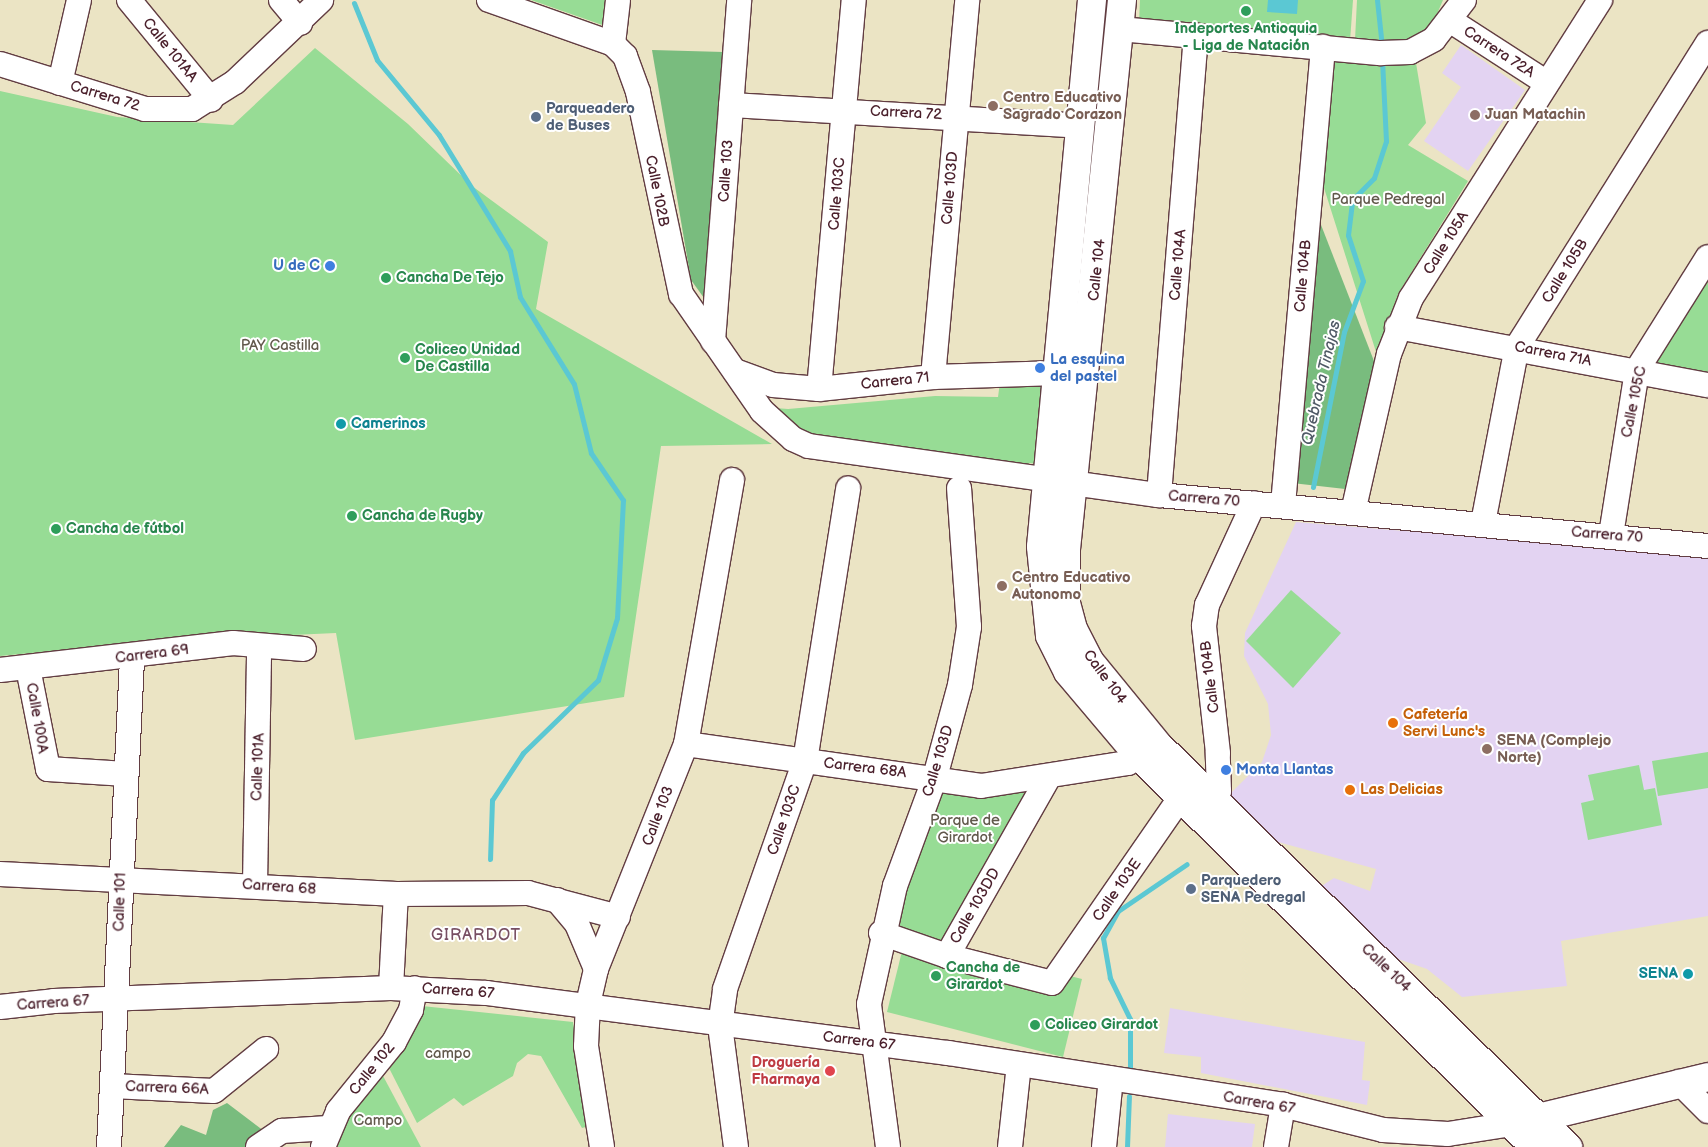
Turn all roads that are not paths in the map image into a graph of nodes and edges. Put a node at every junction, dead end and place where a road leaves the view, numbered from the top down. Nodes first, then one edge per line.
1 (79, 0) edge
2 (129, 0) edge
3 (281, 0) edge
4 (321, 0) edge
5 (489, 0) edge
6 (618, 0) edge
7 (739, 0) edge
8 (854, 0) edge
9 (967, 0) edge
10 (1092, 0) edge
11 (1122, 0) edge
12 (1464, 0) edge
13 (1600, 0) edge
14 (514, 5) edge
15 (1451, 21) junction
16 (300, 23) junction
17 (1120, 29) junction
18 (1196, 35) junction
19 (1708, 43) edge
20 (613, 44) junction
21 (1323, 47) junction
22 (0, 64) edge
23 (60, 82) junction
24 (1547, 83) junction
25 (211, 100) junction
26 (731, 105) junction
27 (844, 110) junction
28 (957, 116) junction
29 (1080, 126) junction
30 (1708, 256) edge
31 (1397, 327) junction
32 (713, 342) junction
33 (1517, 346) junction
34 (735, 370) junction
35 (1637, 370) junction
36 (1058, 373) junction
37 (933, 377) junction
38 (1708, 385) edge
39 (819, 389) junction
40 (732, 480) dead end
41 (1061, 481) junction
42 (848, 488) dead end
43 (959, 488) dead end
44 (1159, 495) junction
45 (1254, 503) junction
46 (1283, 505) junction
47 (1353, 512) junction
48 (1483, 523) junction
49 (1612, 535) junction
50 (1708, 546) edge
51 (259, 649) junction
52 (304, 649) dead end
53 (132, 658) junction
54 (28, 668) junction
55 (0, 670) edge
56 (686, 744) junction
57 (1148, 750) junction
58 (804, 761) junction
59 (126, 774) junction
60 (935, 777) junction
61 (1048, 778) junction
62 (1181, 797) junction
63 (1214, 800) junction
64 (0, 874) edge
65 (120, 879) junction
66 (255, 885) junction
67 (396, 894) junction
68 (557, 900) junction
69 (618, 917) junction
70 (882, 933) junction
71 (947, 956) junction
72 (596, 969) junction
73 (391, 988) junction
74 (415, 988) junction
75 (116, 1000) junction
76 (588, 1004) junction
77 (0, 1007) edge
78 (720, 1026) junction
79 (872, 1042) junction
80 (266, 1049) dead end
81 (1019, 1064) junction
82 (1708, 1077) edge
83 (1111, 1078) junction
84 (1679, 1082) junction
85 (112, 1086) junction
86 (1282, 1105) junction
87 (1708, 1111) edge
88 (1538, 1117) junction
89 (1506, 1136) edge
90 (325, 1138) edge
91 (1384, 1138) edge
92 (109, 1147) edge
93 (258, 1147) edge
94 (602, 1147) edge
95 (736, 1147) edge
96 (888, 1147) edge
97 (1010, 1147) edge
98 (1104, 1147) edge
99 (1276, 1147) edge
100 (1535, 1147) edge
101 (1568, 1147) edge

1 - 23 street
2 - 25 street, Calle 101AA
3 - 16 street
4 - 16 street, Carrera 72
5 - 14 street
6 - 20 street
7 - 26 street, Calle 103
8 - 27 street, Calle 103C
9 - 28 street, Calle 103D
10 - 29 main road, Calle 104
11 - 17 main road, Calle 104
12 - 15 street
13 - 24 street, Calle 105A
14 - 20 street
15 - 21 street
15 - 24 street, Carrera 72A
16 - 25 street, Carrera 72
17 - 18 street
17 - 41 main road, Calle 104
18 - 21 street
18 - 44 street, Calle 104A
19 - 33 street, Calle 105B
20 - 32 street, Calle 102B
21 - 46 street, Calle 104B
22 - 23 street, Carrera 72
23 - 25 street, Carrera 72
24 - 31 street, Calle 105A
26 - 27 street, Carrera 72
26 - 32 street, Calle 103
27 - 28 street, Carrera 72
27 - 39 street, Calle 103C
28 - 29 street, Carrera 72
28 - 37 street, Calle 103D
29 - 36 main road, Calle 104
30 - 35 street, Calle 105C
31 - 33 street, Carrera 71A
31 - 47 street, Calle 105A
32 - 34 street, Calle 102B
33 - 35 street, Carrera 71A
33 - 48 street, Calle 105B
34 - 39 street, Carrera 71
34 - 41 street, Carrera 70
35 - 38 street, Carrera 71A
35 - 49 street, Calle 105C
36 - 37 street, Carrera 71
36 - 41 main road, Calle 104
37 - 39 street, Carrera 71
40 - 56 street, Calle 103
41 - 44 street, Carrera 70
41 - 57 main road, Calle 104
42 - 58 street, Calle 103C
43 - 60 street, Calle 103D
44 - 45 street, Carrera 70
45 - 46 street, Carrera 70
45 - 63 street, Calle 104B
46 - 47 street, Carrera 70
47 - 48 street, Carrera 70
48 - 49 street, Carrera 70
49 - 50 street, Carrera 70
51 - 52 street, Carrera 69
51 - 53 street, Carrera 69
51 - 66 street, Calle 101A
53 - 54 street, Carrera 69
53 - 59 street, Calle 101
54 - 55 street, Carrera 69
54 - 59 street, Calle 100A
56 - 58 street, Carrera 68A
56 - 69 street, Calle 103
57 - 61 street, Carrera 68A
57 - 62 main road, Calle 104
57 - 63 main road, Calle 104
58 - 60 street, Carrera 68A
58 - 78 street, Calle 103C
59 - 65 street, Calle 101
60 - 61 street, Carrera 68A
60 - 70 street, Calle 103D
61 - 71 street, Calle 103DD
62 - 71 street, Calle 103E
62 - 89 main road, Calle 104
63 - 88 main road, Calle 104
64 - 65 street, Carrera 68
65 - 66 street, Carrera 68
65 - 75 street, Calle 101
66 - 67 street, Carrera 68
67 - 68 street, Carrera 68
67 - 73 street
68 - 69 street, Carrera 68
68 - 72 street
69 - 72 street, Calle 103
70 - 71 street
70 - 79 street, Calle 103D
72 - 76 street, Calle 103
73 - 74 street, Carrera 67
73 - 75 street, Carrera 67
74 - 76 street, Carrera 67
74 - 90 street, Calle 102
75 - 77 street, Carrera 67
75 - 85 street, Calle 101
76 - 78 street, Carrera 67
76 - 94 street, Calle 103
78 - 79 street, Carrera 67
78 - 95 street, Calle 103C
79 - 81 street, Carrera 67
79 - 96 street, Calle 103D
80 - 85 street, Carrera 66A
81 - 83 street, Carrera 67
81 - 97 street
82 - 84 main road, Carrera 67
83 - 86 street, Carrera 67
83 - 98 street
84 - 87 street
84 - 88 main road, Carrera 67
85 - 92 street, Calle 101
86 - 91 street, Carrera 67
86 - 99 street
88 - 89 main road, Carrera 67
88 - 101 main road, Calle 104
89 - 91 street, Carrera 67
89 - 100 main road, Calle 104
90 - 93 street

